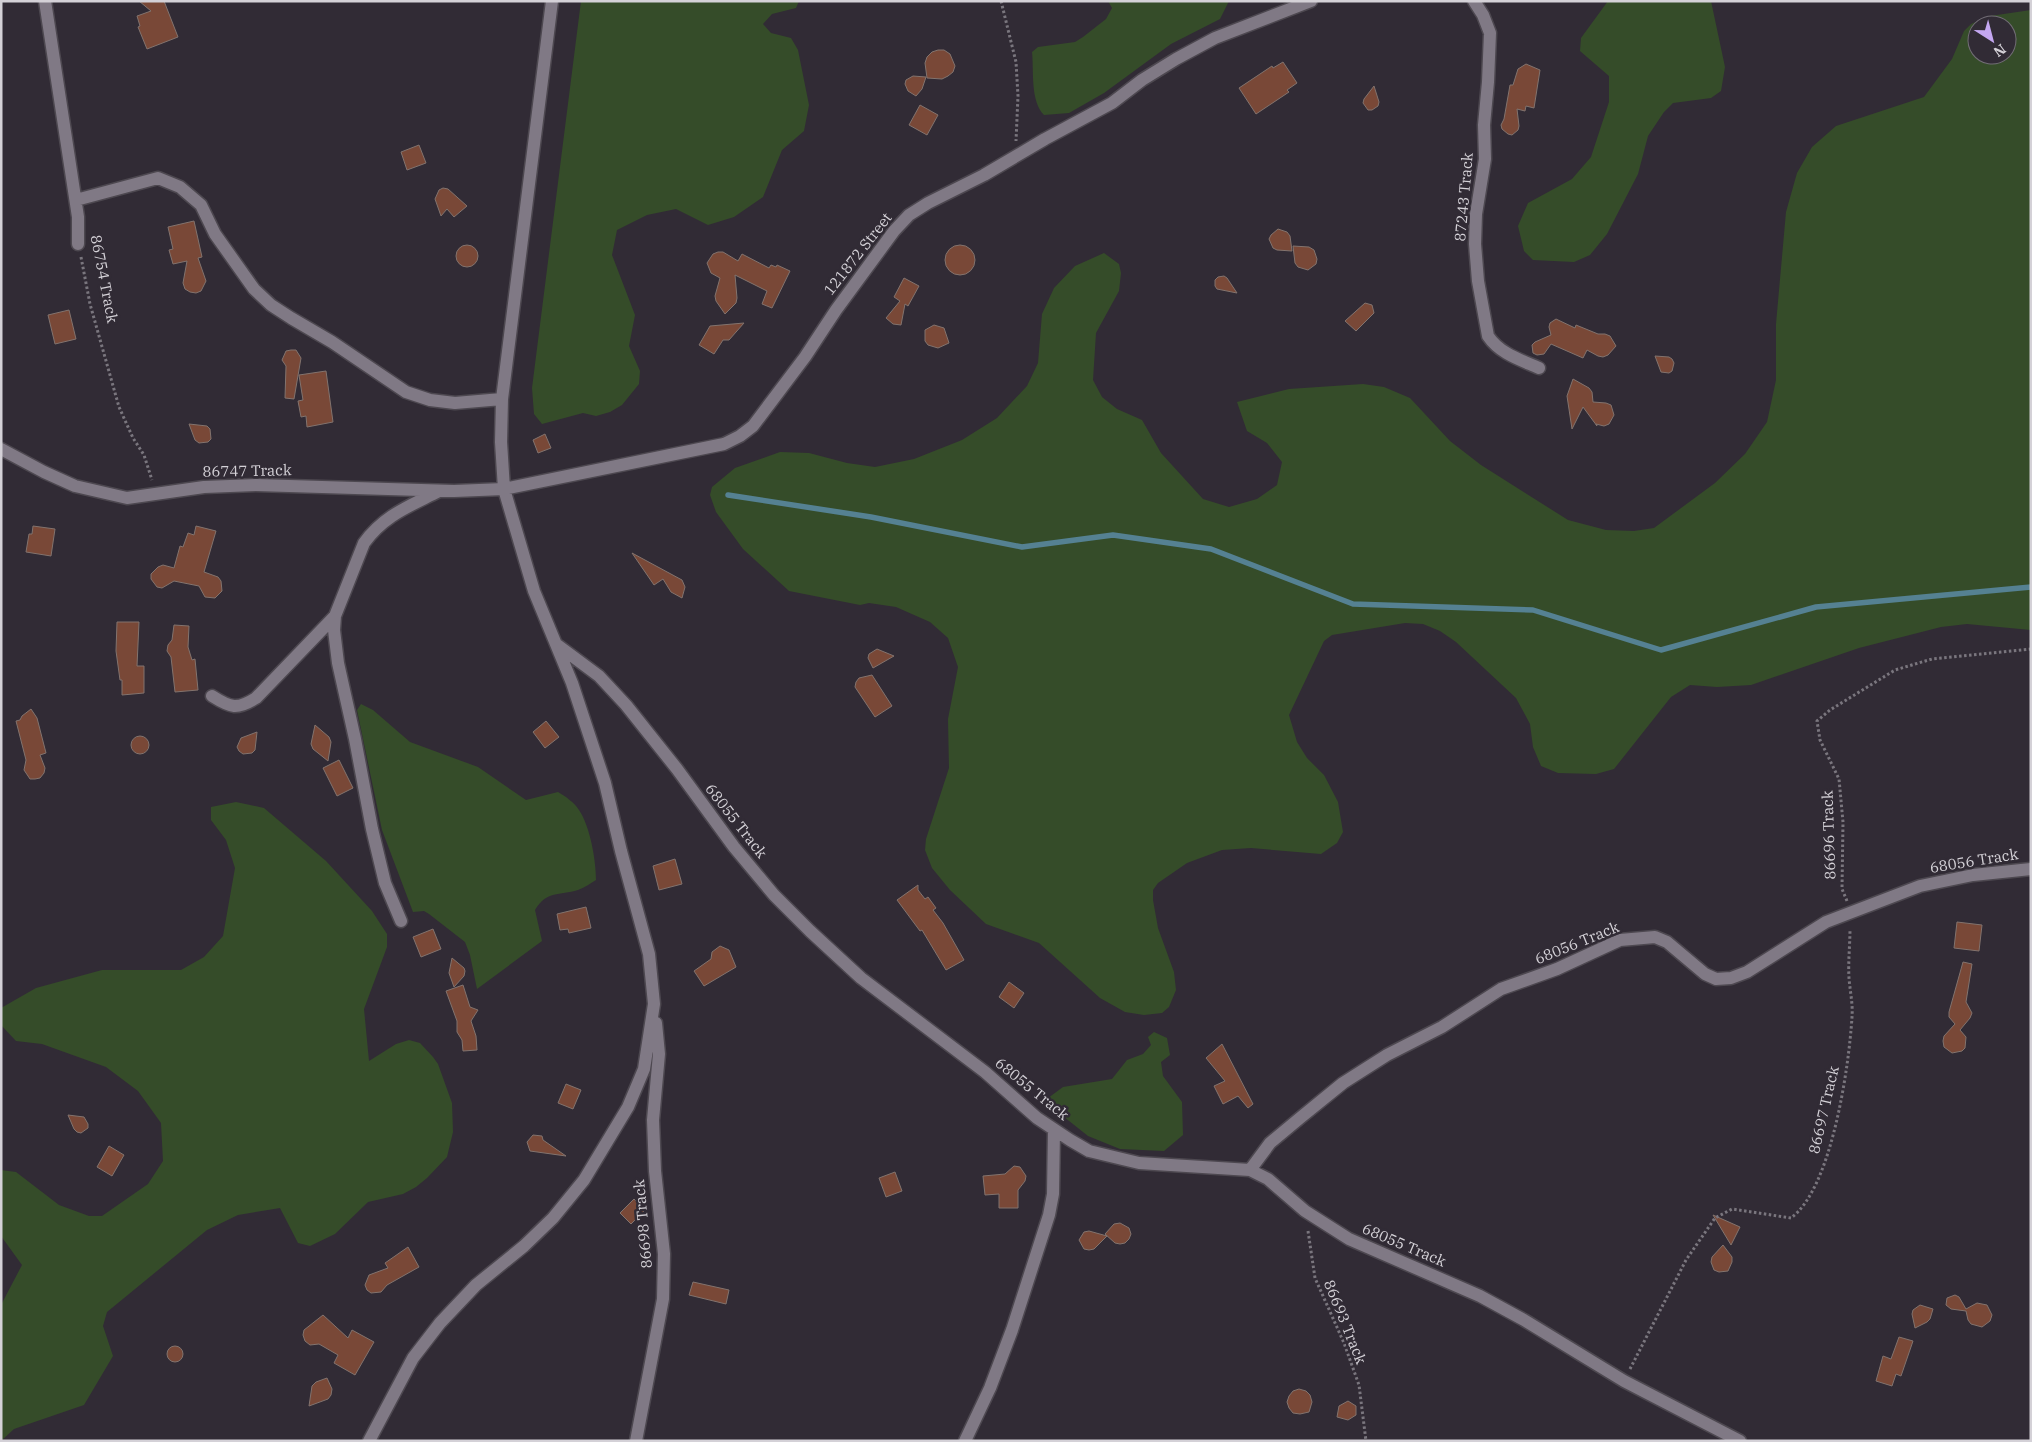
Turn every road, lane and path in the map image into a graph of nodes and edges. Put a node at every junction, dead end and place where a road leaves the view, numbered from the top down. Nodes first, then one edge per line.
1 (45, 1) edge
2 (552, 1) edge
3 (1001, 1) edge
4 (1311, 1) edge
5 (1474, 1) edge
6 (1015, 156) junction
7 (76, 200) junction
8 (78, 244) joint
9 (1539, 368) dead end
10 (502, 398) junction
11 (1, 449) edge
12 (504, 489) junction
13 (441, 490) junction
14 (156, 495) junction
15 (335, 616) junction
16 (556, 644) junction
17 (2031, 649) edge
18 (212, 696) dead end
19 (2031, 868) edge
20 (1851, 911) junction
21 (401, 921) dead end
22 (654, 1004) junction
23 (1054, 1130) junction
24 (1250, 1170) junction
25 (1305, 1211) junction
26 (1624, 1381) junction
27 (369, 1441) edge
28 (636, 1441) edge
29 (965, 1441) edge
30 (1366, 1441) edge
31 (1740, 1441) edge

1 - 7 street, 86754 Track
2 - 10 street
3 - 6 path
4 - 6 street, 121872 Street
5 - 9 street, 87243 Track
6 - 12 street, 121872 Street
7 - 8 street, 86754 Track
7 - 10 street
8 - 14 path, 86754 Track
10 - 12 street
11 - 14 street, 86747 Track
12 - 13 street, 86747 Track
12 - 16 street
13 - 14 street, 86747 Track
13 - 15 street
15 - 18 street
15 - 21 street
16 - 22 street
16 - 23 street, 68055 Track
17 - 20 path, 86696 Track
19 - 20 street, 68056 Track
20 - 24 street, 68056 Track
20 - 26 path, 86697 Track
22 - 27 street
22 - 28 street, 86698 Track
23 - 24 street, 68055 Track
23 - 29 street
24 - 25 street, 68055 Track
25 - 26 street, 68055 Track
25 - 30 path, 86693 Track
26 - 31 street, 68055 Track

